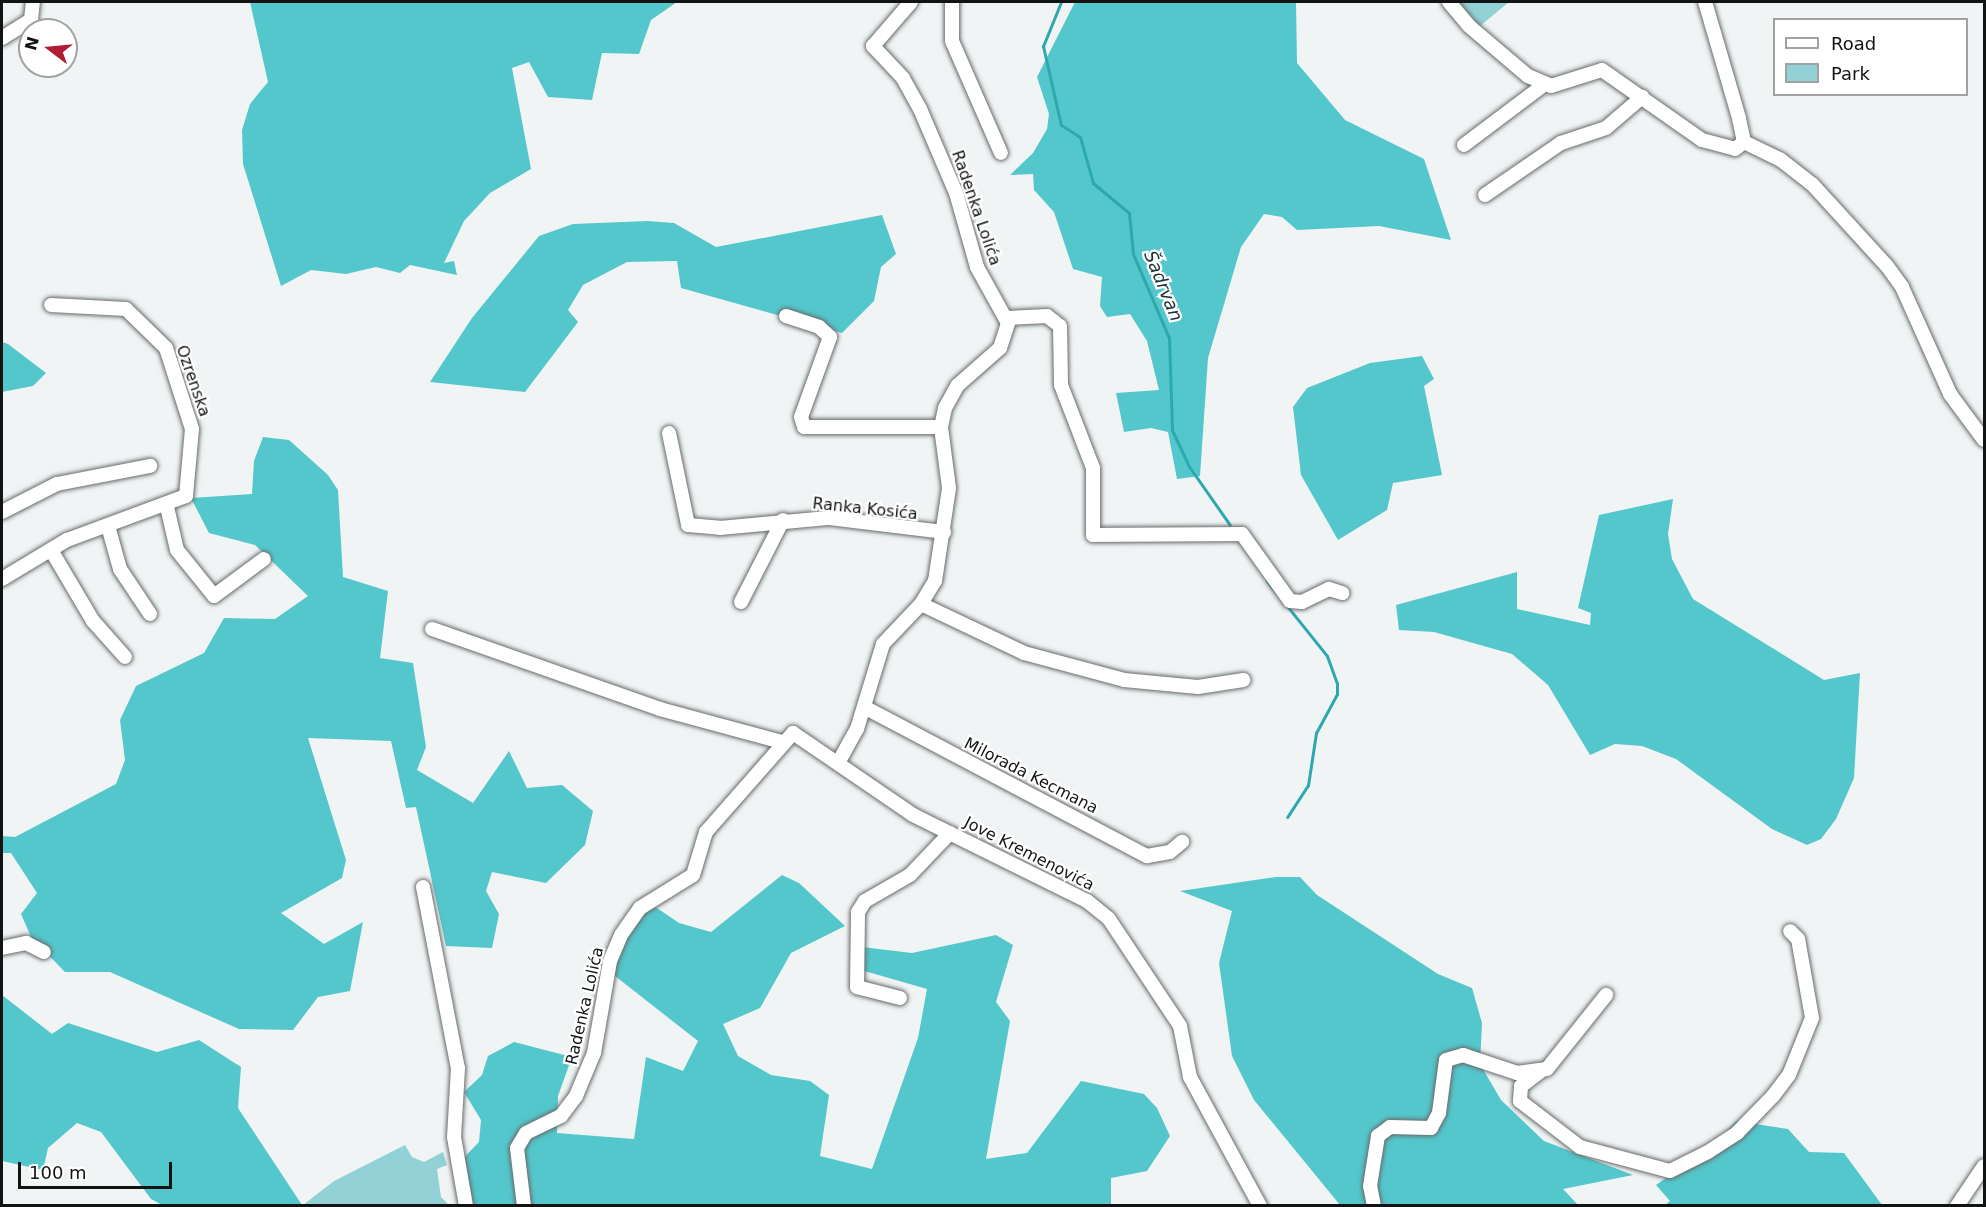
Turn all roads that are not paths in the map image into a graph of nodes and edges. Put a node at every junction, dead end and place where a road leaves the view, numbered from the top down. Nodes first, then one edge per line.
1 (33, 2) edge
2 (911, 2) edge
3 (952, 2) edge
4 (1449, 2) edge
5 (1705, 2) edge
6 (2, 38) edge
7 (1545, 84) junction
8 (1642, 97) junction
9 (1744, 142) junction
10 (1464, 145) dead end
11 (1001, 153) dead end
12 (1485, 195) dead end
13 (51, 305) dead end
14 (786, 316) dead end
15 (1007, 318) junction
16 (941, 427) junction
17 (669, 433) dead end
18 (1984, 440) edge
19 (150, 466) dead end
20 (167, 507) junction
21 (2, 512) edge
22 (783, 520) junction
23 (108, 526) junction
24 (944, 532) junction
25 (51, 550) junction
26 (264, 559) dead end
27 (2, 579) edge
28 (1342, 593) dead end
29 (741, 602) dead end
30 (921, 604) junction
31 (150, 614) dead end
32 (432, 629) dead end
33 (125, 657) dead end
34 (1244, 680) dead end
35 (864, 707) junction
36 (782, 742) junction
37 (838, 763) junction
38 (950, 833) junction
39 (1182, 842) dead end
40 (423, 887) dead end
41 (1791, 931) dead end
42 (2, 948) edge
43 (44, 952) dead end
44 (1606, 995) dead end
45 (900, 998) dead end
46 (1541, 1071) junction
47 (1984, 1166) edge
48 (466, 1206) edge
49 (524, 1206) edge
50 (1260, 1206) edge
51 (1374, 1206) edge
52 (1957, 1206) edge

1 - 6 street
2 - 15 street, Radenka Lolića
3 - 11 street
4 - 7 street
5 - 9 street
7 - 8 street
7 - 10 street
8 - 9 street
8 - 12 street
9 - 18 street
13 - 20 street, Ozrenska
14 - 16 street
15 - 16 street
15 - 28 street
16 - 24 street
17 - 22 street, Ranka Kosića
19 - 21 street
20 - 23 street, Ozrenska
20 - 26 street
22 - 24 street, Ranka Kosića
22 - 29 street
23 - 25 street, Ozrenska
23 - 31 street
24 - 30 street
25 - 27 street, Ozrenska
25 - 33 street
30 - 34 street
30 - 35 street
32 - 36 street
35 - 37 street
35 - 39 street, Milorada Kecmana
36 - 37 street
36 - 49 street, Radenka Lolića
37 - 38 street, Jove Kremenovića
38 - 45 street
38 - 50 street, Jove Kremenovića
40 - 48 street
41 - 46 street
42 - 43 street
44 - 46 street
46 - 51 street
47 - 52 street

